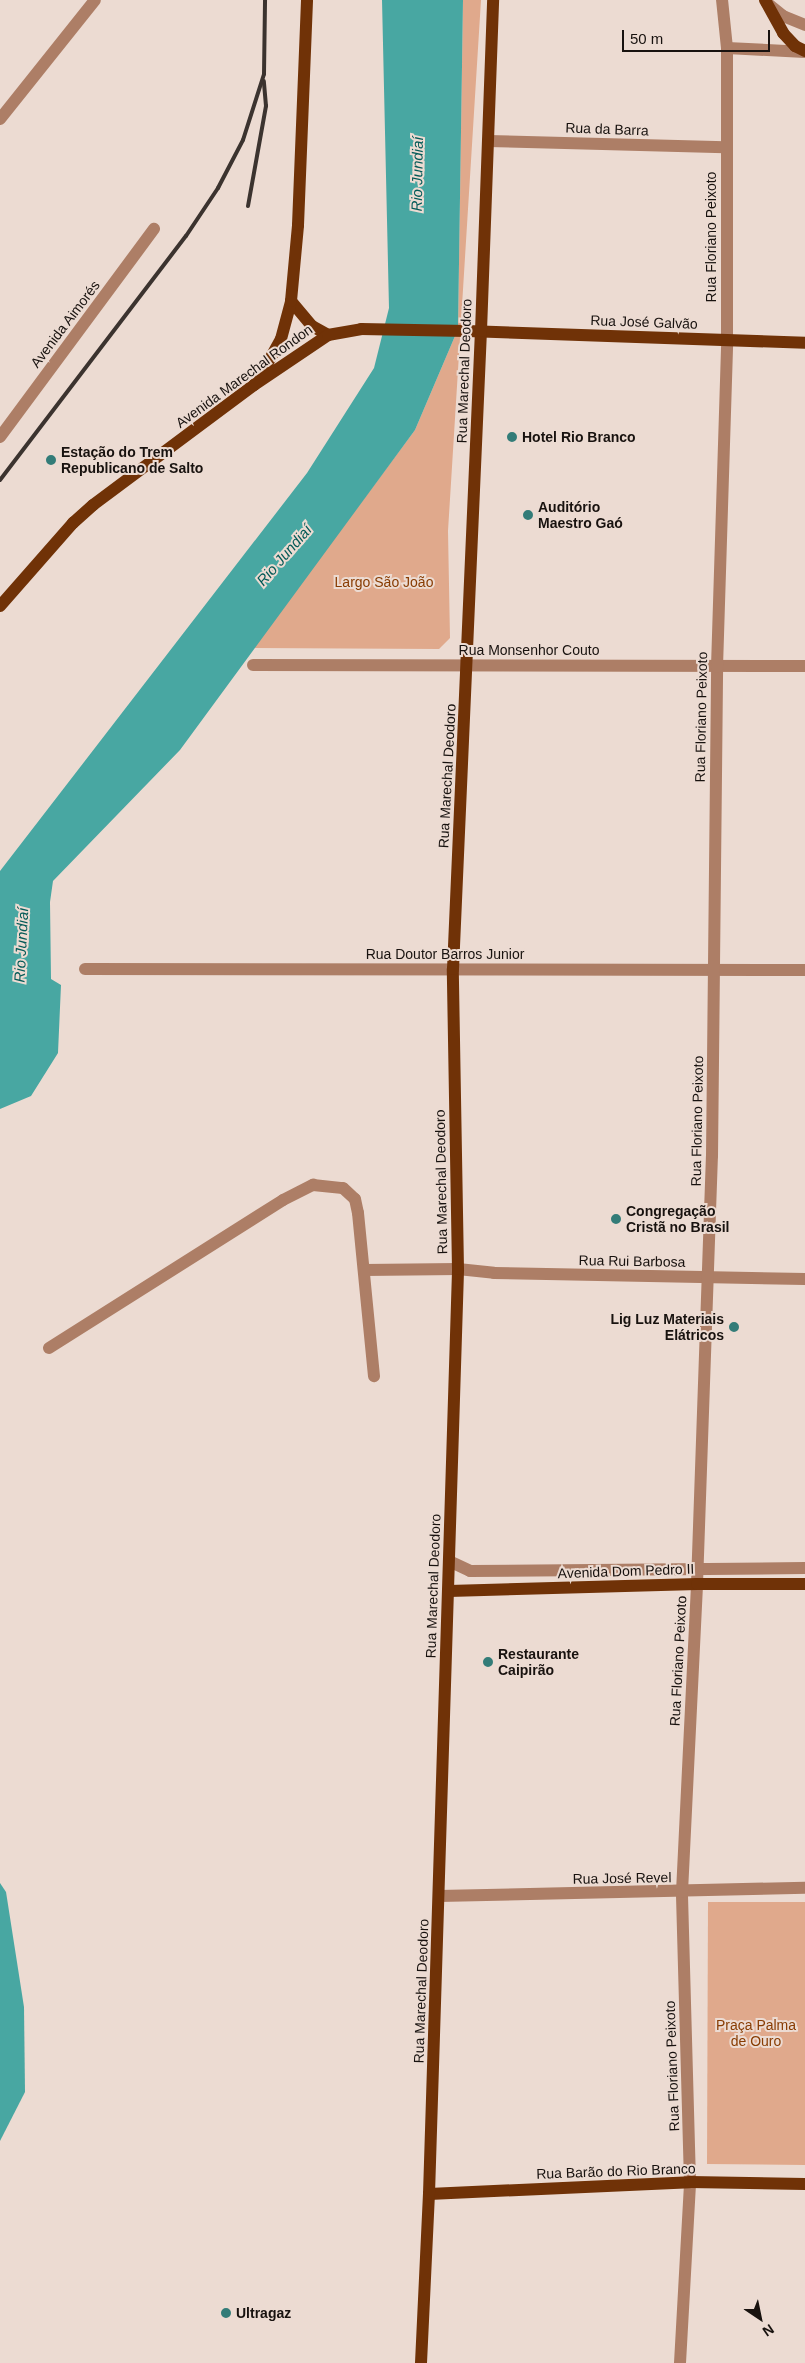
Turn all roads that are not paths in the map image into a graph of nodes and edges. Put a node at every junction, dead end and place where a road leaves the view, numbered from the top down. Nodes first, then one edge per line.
1 (95, 0) edge
2 (307, 0) edge
3 (493, 0) edge
4 (722, 0) edge
5 (765, 1) edge
6 (805, 25) edge
7 (726, 48) junction
8 (805, 51) edge
9 (4, 114) edge
10 (488, 141) junction
11 (725, 147) junction
12 (154, 229) dead end
13 (291, 301) junction
14 (481, 331) junction
15 (328, 334) junction
16 (726, 340) junction
17 (805, 343) edge
18 (254, 385) junction
19 (0, 437) edge
20 (0, 606) edge
21 (253, 665) dead end
22 (467, 665) junction
23 (805, 666) edge
24 (716, 667) junction
25 (85, 969) dead end
26 (453, 969) junction
27 (805, 970) edge
28 (713, 971) junction
29 (458, 1269) junction
30 (364, 1270) junction
31 (706, 1277) junction
32 (805, 1278) edge
33 (49, 1348) dead end
34 (374, 1376) dead end
35 (449, 1561) junction
36 (805, 1568) edge
37 (697, 1570) junction
38 (697, 1584) junction
39 (805, 1584) edge
40 (448, 1590) junction
41 (805, 1888) edge
42 (682, 1892) junction
43 (439, 1896) junction
44 (690, 2182) junction
45 (805, 2184) edge
46 (429, 2194) junction
47 (421, 2363) edge
48 (680, 2363) edge

1 - 9 street
2 - 13 main road
3 - 10 main road, Rua Marechal Deodoro
4 - 7 street, Rua Floriano Peixoto
5 - 6 street
5 - 8 main road
7 - 8 street
7 - 11 street, Rua Floriano Peixoto
10 - 11 street, Rua da Barra
10 - 14 main road, Rua Marechal Deodoro
11 - 16 street, Rua Floriano Peixoto
12 - 19 street, Avenida Aimorés
13 - 15 main road
13 - 18 main road
14 - 15 main road, Avenida Marechal Rondon
14 - 16 main road, Rua José Galvão
14 - 22 main road, Rua Marechal Deodoro
15 - 18 main road, Avenida Marechal Rondon
16 - 17 main road, Rua José Galvão
16 - 24 street, Rua Floriano Peixoto
18 - 20 main road, Avenida Marechal Rondon
21 - 22 street, Rua Monsenhor Couto
22 - 24 street, Rua Monsenhor Couto
22 - 26 main road, Rua Marechal Deodoro
23 - 24 street, Rua Monsenhor Couto
24 - 28 street, Rua Floriano Peixoto
25 - 26 street, Rua Doutor Barros Junior
26 - 28 street, Rua Doutor Barros Junior
26 - 29 main road, Rua Marechal Deodoro
27 - 28 street, Rua Doutor Barros Junior
28 - 31 street, Rua Floriano Peixoto
29 - 30 street, Rua Rui Barbosa
29 - 31 street, Rua Rui Barbosa
29 - 35 main road, Rua Marechal Deodoro
30 - 33 street
30 - 34 street
31 - 32 street, Rua Rui Barbosa
31 - 37 street, Rua Floriano Peixoto
35 - 37 street
35 - 40 main road, Rua Marechal Deodoro
36 - 37 street
37 - 38 street, Rua Floriano Peixoto
38 - 39 main road, Avenida Dom Pedro II
38 - 40 main road, Avenida Dom Pedro II
38 - 42 street, Rua Floriano Peixoto
40 - 43 main road, Rua Marechal Deodoro
41 - 42 street, Rua José Revel
42 - 43 street, Rua José Revel
42 - 44 street, Rua Floriano Peixoto
43 - 46 main road, Rua Marechal Deodoro
44 - 45 main road, Rua Barão do Rio Branco
44 - 46 main road, Rua Barão do Rio Branco
44 - 48 street, Rua Floriano Peixoto
46 - 47 main road, Rua Marechal Deodoro

